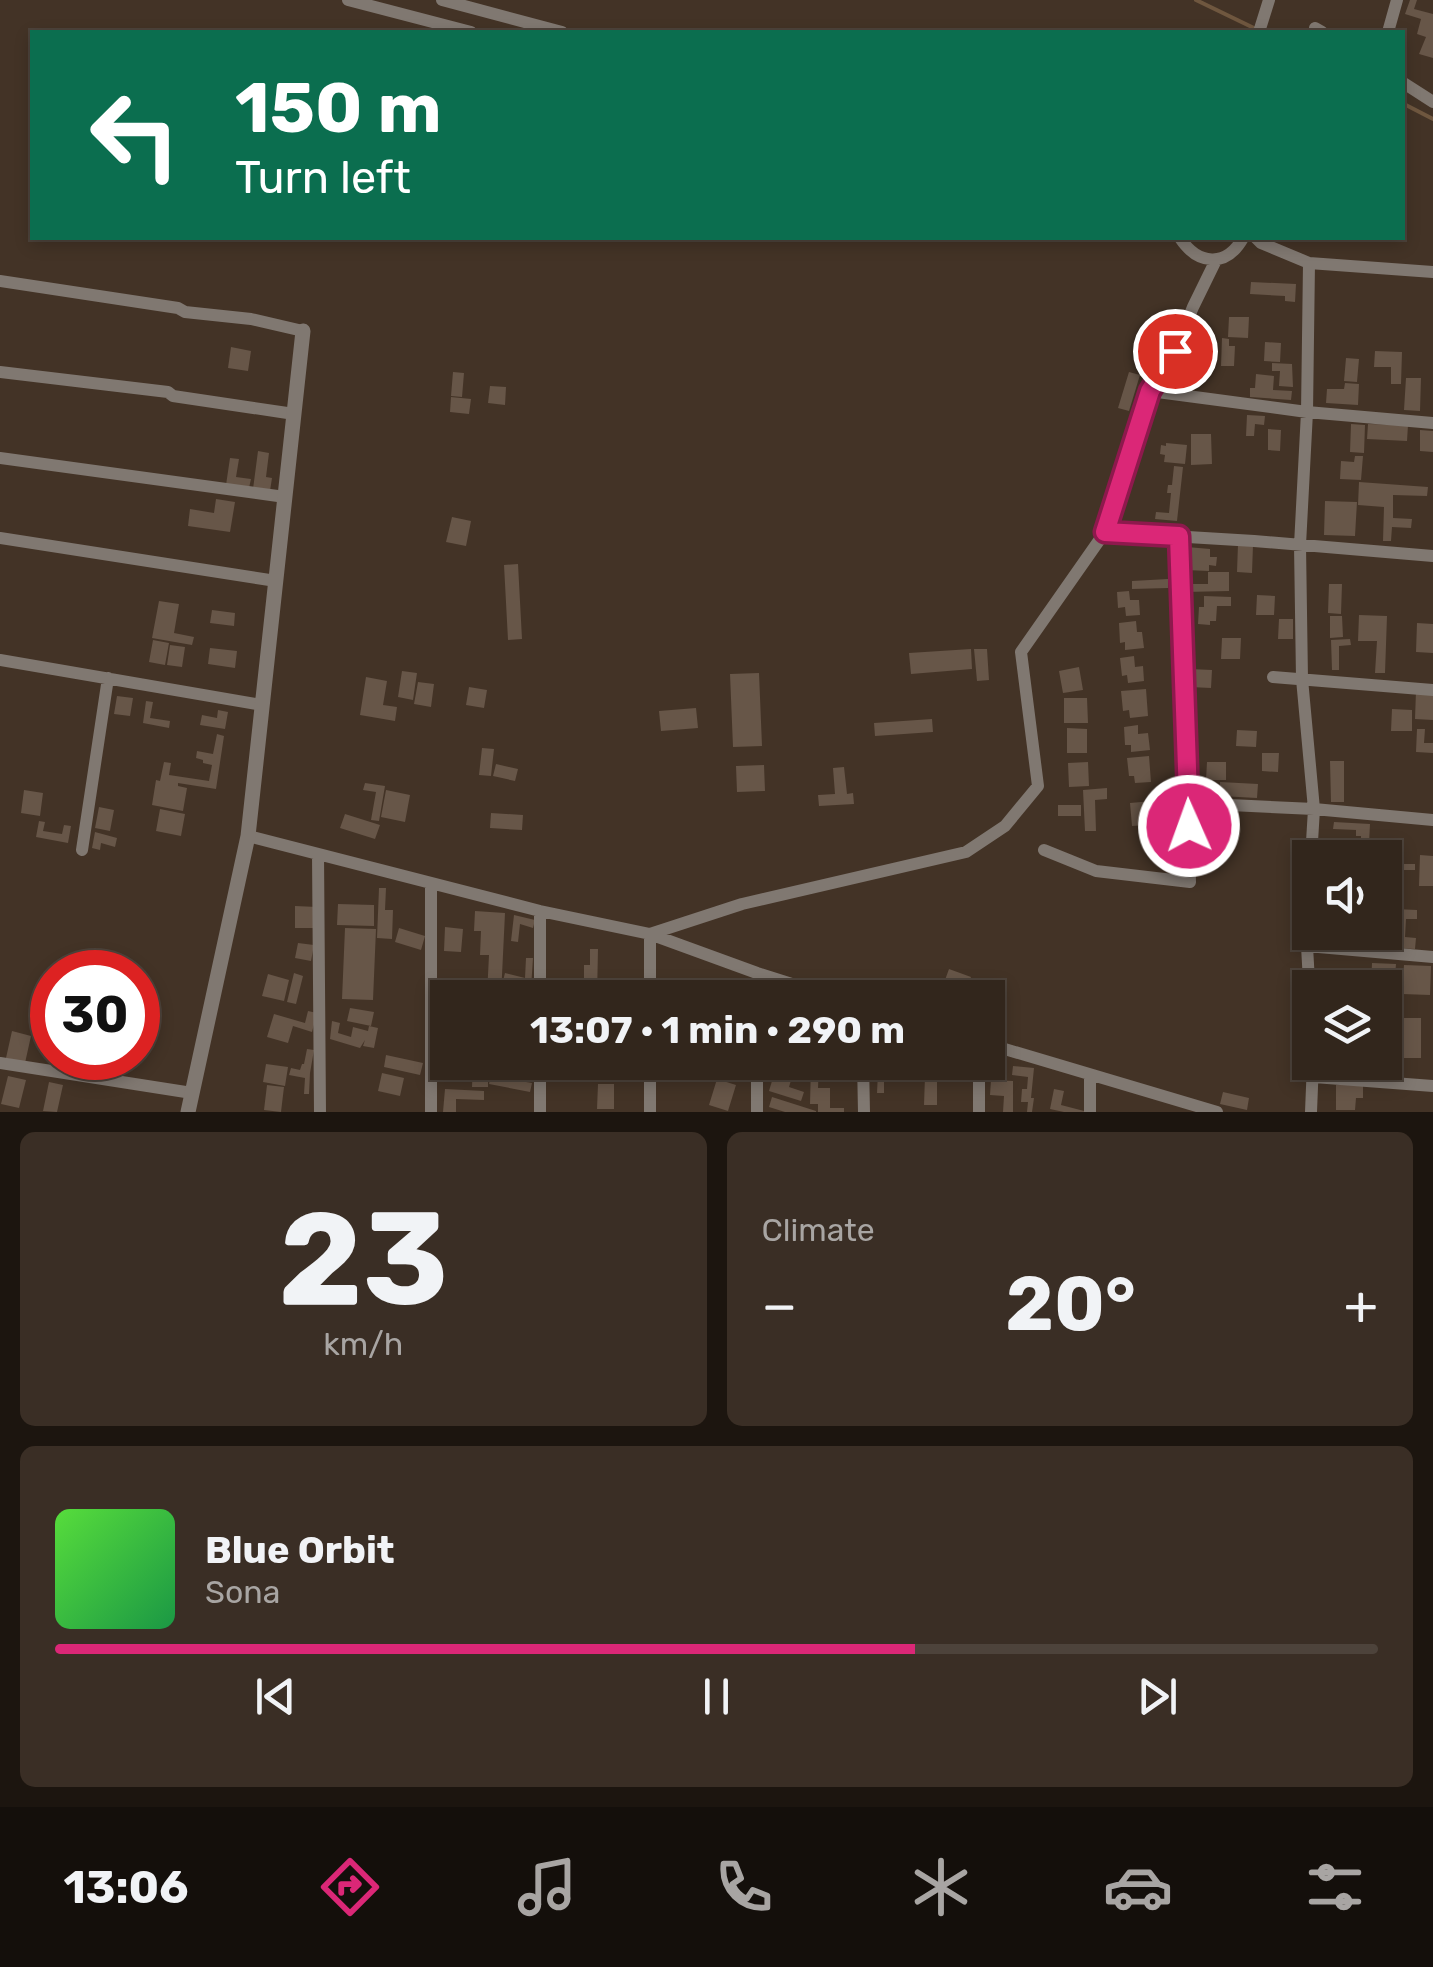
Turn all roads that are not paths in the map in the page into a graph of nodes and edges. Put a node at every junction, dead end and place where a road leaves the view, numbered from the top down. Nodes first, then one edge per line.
1 (348, 0) edge
2 (442, 0) edge
3 (1397, 0) edge
4 (1268, 4) edge
5 (463, 30) edge
6 (554, 30) edge
7 (1260, 30) edge
8 (1389, 30) edge
9 (1405, 84) edge
10 (1433, 102) edge
11 (1182, 240) edge
12 (1241, 240) edge
13 (1258, 240) edge
14 (1216, 260) junction
15 (1309, 263) junction
16 (1433, 272) edge
17 (0, 281) edge
18 (303, 332) joint
19 (0, 372) edge
20 (1150, 391) junction
21 (1307, 412) junction
22 (294, 414) junction
23 (1433, 423) edge
24 (0, 458) edge
25 (285, 496) junction
26 (1105, 532) junction
27 (1179, 536) junction
28 (0, 538) edge
29 (1300, 545) junction
30 (1433, 556) edge
31 (276, 581) junction
32 (0, 660) edge
33 (1273, 677) dead end
34 (108, 678) junction
35 (1302, 679) junction
36 (1433, 690) edge
37 (262, 705) junction
38 (1188, 803) junction
39 (1314, 809) junction
40 (1433, 820) edge
41 (248, 836) junction
42 (1313, 840) edge
43 (82, 850) dead end
44 (1044, 850) dead end
45 (318, 854) junction
46 (431, 883) junction
47 (540, 911) junction
48 (650, 934) junction
49 (1353, 950) edge
50 (1433, 957) edge
51 (756, 973) junction
52 (540, 980) edge
53 (650, 980) edge
54 (756, 980) edge
55 (778, 980) edge
56 (1005, 1049) edge
57 (0, 1063) edge
58 (1090, 1075) junction
59 (540, 1080) edge
60 (650, 1080) edge
61 (757, 1080) edge
62 (864, 1080) edge
63 (979, 1080) edge
64 (1314, 1080) edge
65 (1388, 1080) edge
66 (1433, 1086) edge
67 (192, 1092) junction
68 (1198, 1110) edge
69 (188, 1112) edge
70 (320, 1112) edge
71 (431, 1112) edge
72 (540, 1112) edge
73 (650, 1112) edge
74 (757, 1112) edge
75 (864, 1112) edge
76 (979, 1112) edge
77 (1090, 1112) edge
78 (1218, 1112) edge
79 (1312, 1112) edge

1 - 5 street
2 - 6 street
3 - 8 street
4 - 7 street
9 - 10 street
11 - 14 street
12 - 14 street
13 - 15 street
14 - 20 street
15 - 16 street
15 - 21 street
17 - 18 street
18 - 22 street
19 - 22 street
20 - 21 street
20 - 26 street
21 - 23 street
21 - 29 street
22 - 25 street
24 - 25 street
25 - 31 street
26 - 27 street
26 - 48 street
27 - 29 street
27 - 38 street
28 - 31 street
29 - 30 street
29 - 35 street
31 - 37 street
32 - 34 street
33 - 35 street
34 - 37 street
34 - 43 street
35 - 36 street
35 - 39 street
37 - 41 street
38 - 39 street
38 - 44 street
39 - 40 street
39 - 42 street
41 - 45 street
41 - 67 street
45 - 46 street
45 - 70 street
46 - 47 street
46 - 71 street
47 - 48 street
47 - 52 street
48 - 51 street
48 - 53 street
49 - 50 street
51 - 54 street
51 - 55 street
56 - 58 street
57 - 67 street
58 - 68 street
58 - 77 street
59 - 72 street
60 - 73 street
61 - 74 street
62 - 75 street
63 - 76 street
64 - 79 street
65 - 66 street
67 - 69 street
68 - 78 street

